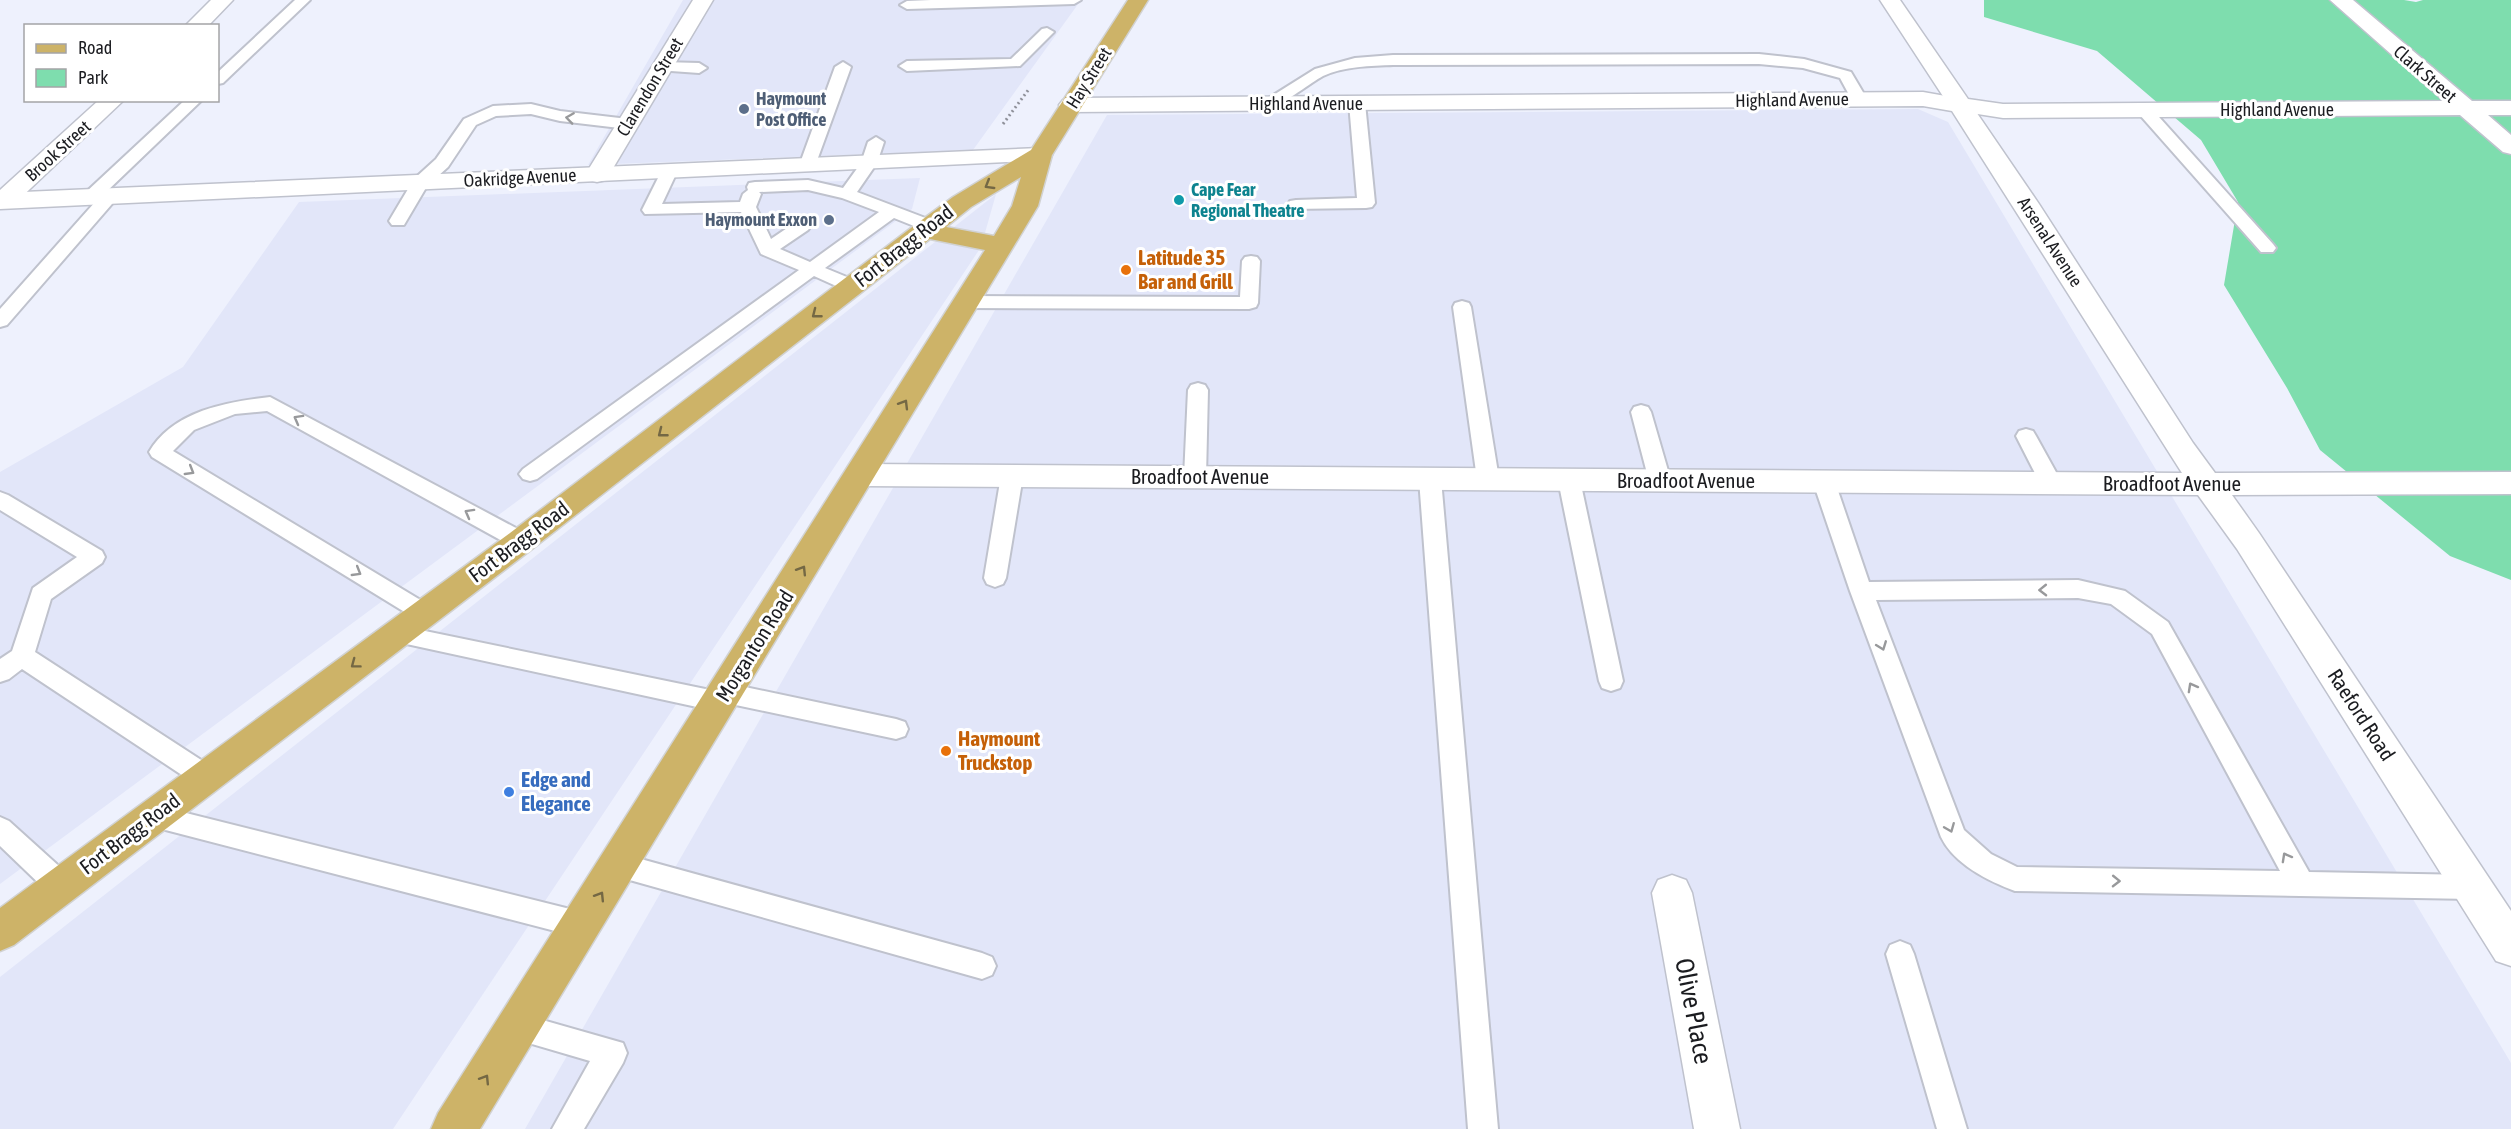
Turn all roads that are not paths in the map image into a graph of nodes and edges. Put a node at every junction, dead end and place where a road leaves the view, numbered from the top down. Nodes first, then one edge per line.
1 (223, 0) edge
2 (303, 0) edge
3 (703, 0) edge
4 (1074, 0) edge
5 (1138, 0) edge
6 (1890, 0) edge
7 (2340, 0) edge
8 (907, 5) dead end
9 (197, 24) edge
10 (1047, 32) dead end
11 (907, 66) dead end
12 (662, 67) junction
13 (843, 67) dead end
14 (699, 68) dead end
15 (219, 79) edge
16 (1859, 99) junction
17 (111, 102) edge
18 (193, 102) edge
19 (1268, 104) junction
20 (1357, 104) junction
21 (1071, 105) junction
22 (1960, 105) junction
23 (2464, 108) junction
24 (2511, 108) edge
25 (2145, 111) junction
26 (628, 124) junction
27 (2511, 147) edge
28 (873, 152) junction
29 (1040, 155) junction
30 (807, 166) junction
31 (669, 172) junction
32 (597, 175) junction
33 (760, 177) junction
34 (420, 183) junction
35 (100, 197) junction
36 (843, 197) junction
37 (2, 201) edge
38 (1296, 204) dead end
39 (747, 207) junction
40 (892, 210) junction
41 (398, 221) dead end
42 (802, 226) dead end
43 (927, 228) junction
44 (1001, 245) junction
45 (2267, 248) dead end
46 (767, 250) junction
47 (1251, 261) dead end
48 (812, 270) junction
49 (852, 286) junction
50 (966, 303) junction
51 (1462, 307) dead end
52 (0, 321) edge
53 (1198, 390) dead end
54 (1641, 412) dead end
55 (2026, 436) dead end
56 (530, 474) dead end
57 (861, 475) junction
58 (1012, 476) junction
59 (1195, 477) junction
60 (1430, 479) junction
61 (1488, 479) junction
62 (1569, 480) junction
63 (1660, 481) junction
64 (1824, 482) junction
65 (2051, 483) junction
66 (2511, 483) edge
67 (2208, 484) junction
68 (0, 500) edge
69 (520, 541) junction
70 (995, 578) dead end
71 (1861, 591) junction
72 (424, 613) junction
73 (396, 634) junction
74 (22, 656) junction
75 (0, 672) edge
76 (1611, 681) dead end
77 (723, 698) junction
78 (896, 729) dead end
79 (206, 777) junction
80 (154, 816) junction
81 (0, 829) edge
82 (619, 865) junction
83 (2301, 884) junction
84 (61, 886) junction
85 (2472, 887) junction
86 (1672, 893) dead end
87 (582, 925) junction
88 (0, 932) edge
89 (2511, 947) edge
90 (1900, 954) dead end
91 (982, 966) dead end
92 (518, 1027) junction
93 (454, 1129) edge
94 (567, 1129) edge
95 (1483, 1129) edge
96 (1717, 1129) edge
97 (1952, 1129) edge

1 - 9 street
2 - 15 lane
3 - 12 street, Clarendon Street
4 - 8 lane
5 - 21 main road, Hay Street
6 - 22 street, Arsenal Avenue
7 - 23 street, Clark Street
10 - 11 lane
12 - 14 lane
12 - 26 street, Clarendon Street
13 - 30 lane
16 - 19 lane
16 - 20 street, Highland Avenue
16 - 22 street, Highland Avenue
17 - 37 street, Brook Street
18 - 35 lane
19 - 20 street, Highland Avenue
19 - 21 street, Highland Avenue
20 - 38 lane
21 - 29 main road, Hay Street
22 - 25 street, Highland Avenue
22 - 67 street, Arsenal Avenue
23 - 24 street, Highland Avenue
23 - 25 street, Highland Avenue
23 - 27 street, Clark Street
25 - 45 lane
26 - 32 street, Clarendon Street
26 -> 34 lane
28 - 29 street, Oakridge Avenue
28 - 30 street, Oakridge Avenue
28 - 36 lane
29 -> 43 main road, Fort Bragg Road
29 - 44 main road, Morganton Road
30 - 33 street, Oakridge Avenue
31 - 32 street, Oakridge Avenue
31 - 33 street, Oakridge Avenue
31 - 39 lane
32 - 34 street, Oakridge Avenue
33 - 36 lane
33 - 39 lane
34 - 35 street, Oakridge Avenue
34 - 41 lane
35 - 37 street, Oakridge Avenue
35 - 52 lane
36 - 40 lane
39 - 46 lane
40 - 43 lane
40 - 48 lane
42 - 46 lane
43 - 44 main road
43 - 49 main road, Fort Bragg Road
44 - 50 main road, Morganton Road
46 - 48 lane
47 - 50 lane
48 - 49 lane
48 - 56 lane
49 -> 69 main road, Fort Bragg Road
57 -> 50 main road, Morganton Road
51 - 61 lane
53 - 59 lane
54 - 63 lane
55 - 65 lane
57 - 58 street, Broadfoot Avenue
77 -> 57 main road, Morganton Road
58 - 59 street, Broadfoot Avenue
58 - 70 lane
59 - 60 street, Broadfoot Avenue
60 - 61 street, Broadfoot Avenue
60 - 95 lane
61 - 62 street, Broadfoot Avenue
62 - 63 street, Broadfoot Avenue
62 - 76 lane
63 - 64 street, Broadfoot Avenue
64 - 65 street, Broadfoot Avenue
64 - 71 lane
65 - 67 street, Broadfoot Avenue
66 - 67 street, Broadfoot Avenue
67 - 85 street, Raeford Road
68 - 74 lane
69 - 72 main road, Fort Bragg Road
69 -> 72 lane
83 -> 71 lane
71 -> 83 lane
72 - 73 main road, Fort Bragg Road
73 - 77 lane
73 -> 79 main road, Fort Bragg Road
74 - 75 lane
74 - 79 lane
77 - 78 lane
77 - 82 main road, Morganton Road
79 - 80 main road, Fort Bragg Road
80 - 84 main road, Fort Bragg Road
80 - 87 lane
81 - 84 lane
87 -> 82 main road, Morganton Road
82 - 91 lane
83 - 85 lane
84 - 88 main road, Fort Bragg Road
85 - 89 street, Raeford Road
86 - 96 street, Olive Place
87 - 92 main road, Morganton Road
90 - 97 lane
93 -> 92 main road, Morganton Road
92 - 94 lane

